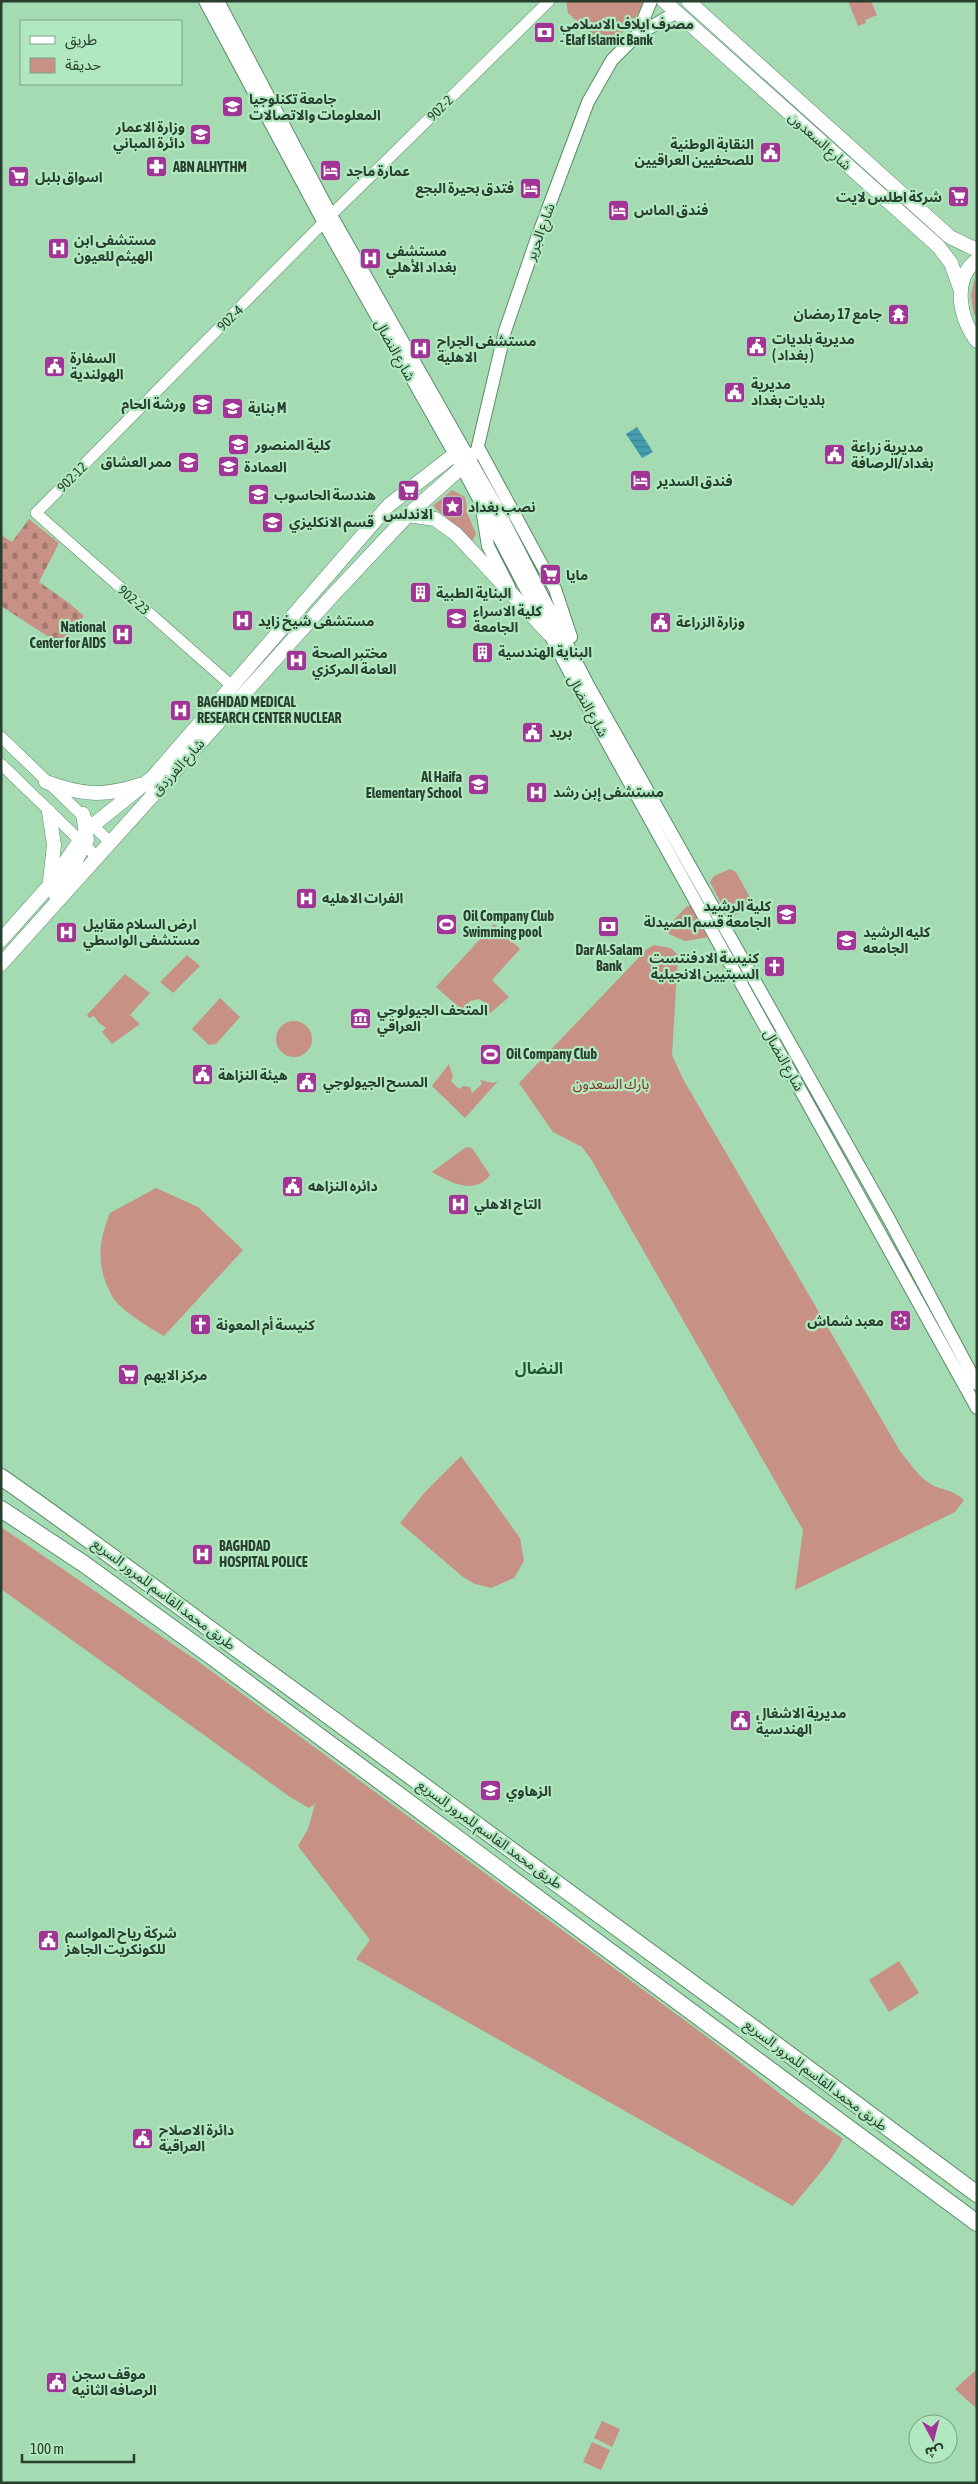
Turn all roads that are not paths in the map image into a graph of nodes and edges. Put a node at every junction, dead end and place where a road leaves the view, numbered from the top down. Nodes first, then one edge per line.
1 (205, 1) edge
2 (218, 1) edge
3 (549, 1) edge
4 (651, 1) edge
5 (664, 1) edge
6 (688, 1) edge
7 (677, 12) junction
8 (637, 35) junction
9 (328, 219) junction
10 (977, 250) edge
11 (977, 260) edge
12 (961, 291) junction
13 (977, 341) edge
14 (128, 420) joint
15 (478, 447) junction
16 (463, 458) junction
17 (482, 508) junction
18 (36, 513) joint
19 (408, 516) junction
20 (523, 530) junction
21 (511, 536) junction
22 (513, 595) junction
23 (548, 634) junction
24 (573, 655) junction
25 (232, 686) junction
26 (1, 737) edge
27 (1, 764) edge
28 (46, 782) junction
29 (148, 782) junction
30 (49, 812) junction
31 (85, 831) junction
32 (110, 842) junction
33 (98, 858) junction
34 (49, 886) junction
35 (42, 920) junction
36 (1, 940) edge
37 (1, 964) edge
38 (977, 1384) edge
39 (977, 1408) edge
40 (1, 1477) edge
41 (1, 1509) edge
42 (977, 2194) edge
43 (977, 2223) edge

1 - 9 main road, شارع النضال
2 - 9 main road, شارع النضال
3 - 9 street, 902-2
4 - 8 main road, شارع الجرير
5 - 7 main road, شارع السعدون
6 - 10 main road, شارع السعدون
7 - 8 main road, شارع الجرير
7 - 12 main road, شارع السعدون
8 - 15 main road, شارع الجرير
9 - 14 street, 902-4
9 - 16 main road, شارع النضال
11 - 12 main road
12 - 13 main road, شارع السعدون
14 - 18 street, 902-12
15 - 16 main road, شارع الجرير
15 - 20 main road
16 - 17 main road, شارع النضال
16 - 19 main road, شارع الفرزدق
16 - 21 main road, شارع النضال
16 - 25 main road, شارع الفرزدق
17 - 22 main road
17 - 23 main road, شارع النضال
18 - 25 street, 902-23
19 - 22 main road
19 - 32 main road, شارع الفرزدق
20 - 21 main road
20 - 24 main road
21 - 24 main road, شارع النضال
22 - 23 main road
23 - 39 main road, شارع النضال
24 - 38 main road, شارع النضال
25 - 29 main road, شارع الفرزدق
26 - 28 street
27 - 30 street
28 - 29 main road
28 - 31 street
29 - 31 main road, شارع الفرزدق
30 - 31 street
30 - 34 main road
31 - 32 street
31 - 33 street
31 - 34 main road, شارع الفرزدق
31 - 35 main road
32 - 33 main road, شارع الفرزدق
33 - 35 main road, شارع الفرزدق
34 - 36 main road, شارع الفرزدق
35 - 37 main road, شارع الفرزدق
40 - 42 highway, طريق محمد القاسم للمرور السريع
41 - 43 highway, طريق محمد القاسم للمرور السريع

